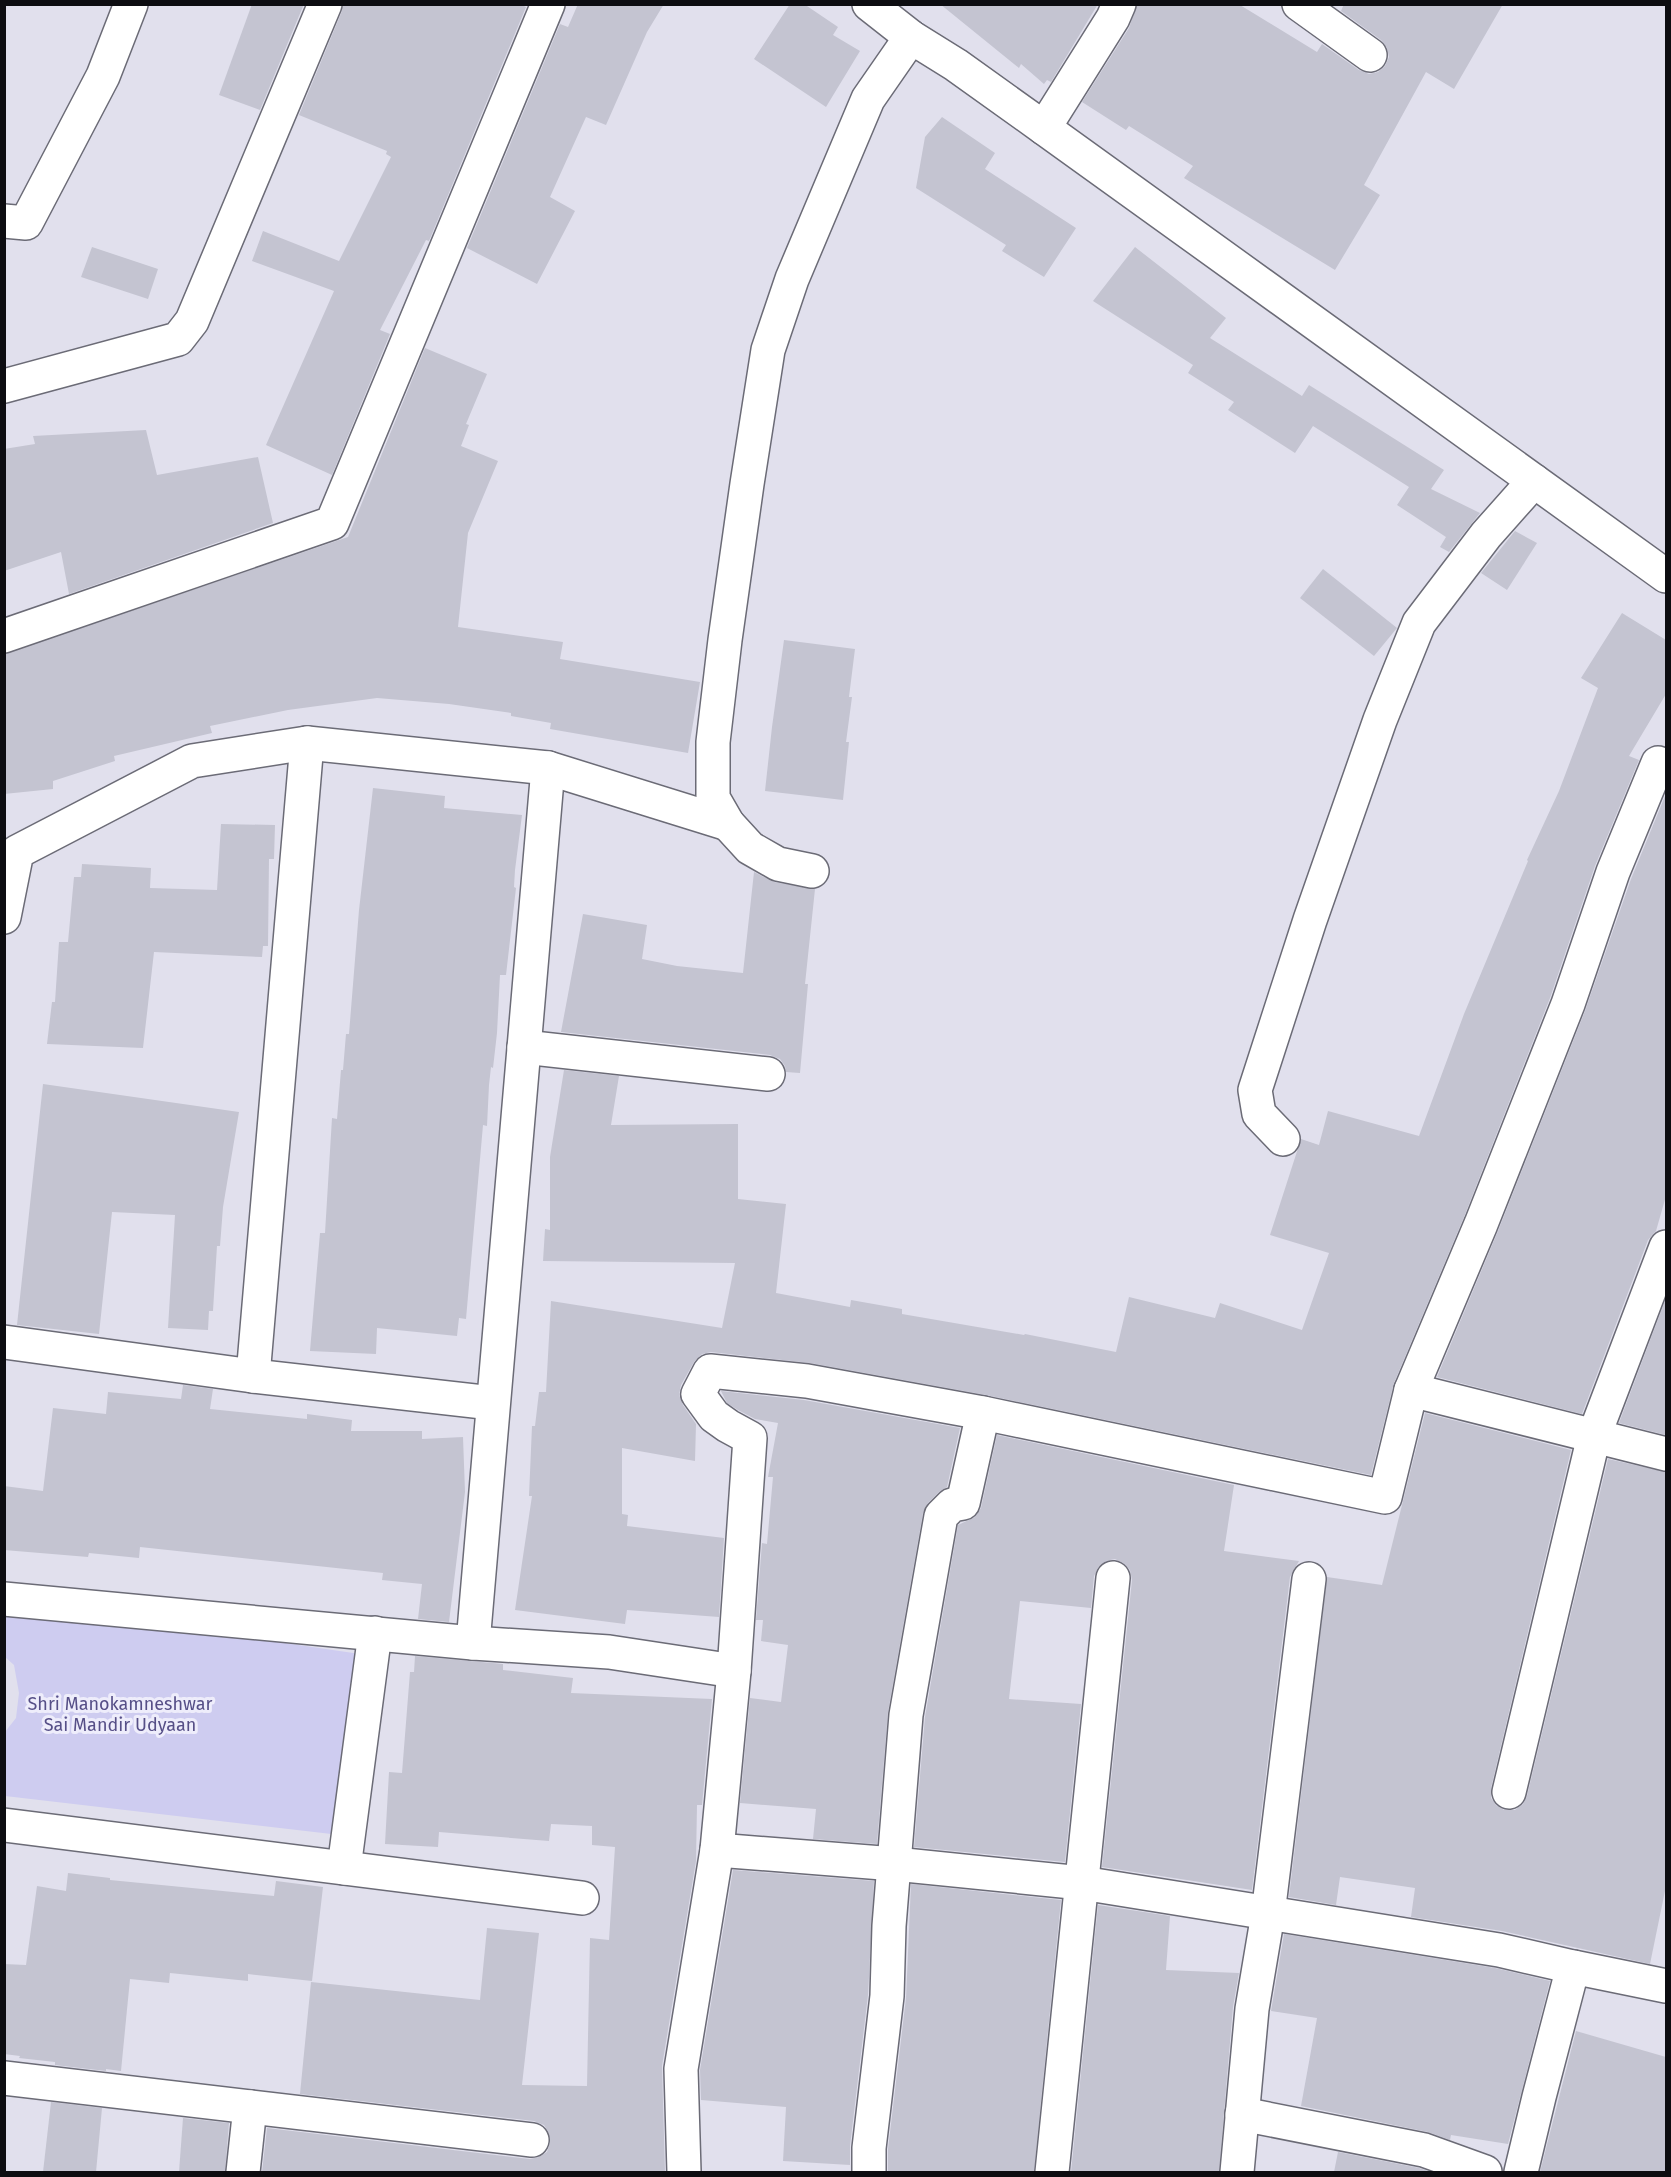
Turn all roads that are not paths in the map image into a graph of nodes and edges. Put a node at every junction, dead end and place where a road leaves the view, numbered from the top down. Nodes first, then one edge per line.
1 (132, 4) edge
2 (325, 4) edge
3 (548, 4) edge
4 (869, 4) edge
5 (1119, 4) edge
6 (1299, 4) edge
7 (911, 38) junction
8 (1370, 55) dead end
9 (1044, 128) junction
10 (4, 221) edge
11 (4, 386) edge
12 (1534, 481) junction
13 (1666, 576) edge
14 (4, 636) edge
15 (307, 743) junction
16 (1658, 763) dead end
17 (548, 768) junction
18 (728, 824) junction
19 (11, 854) edge
20 (812, 871) dead end
21 (4, 917) edge
22 (524, 1047) junction
23 (768, 1074) dead end
24 (1283, 1139) dead end
25 (1666, 1247) edge
26 (4, 1342) edge
27 (253, 1376) junction
28 (1411, 1390) junction
29 (492, 1403) junction
30 (983, 1413) junction
31 (1594, 1436) junction
32 (1666, 1454) edge
33 (1113, 1578) dead end
34 (1309, 1579) dead end
35 (4, 1599) edge
36 (375, 1633) junction
37 (473, 1643) junction
38 (734, 1671) junction
39 (1509, 1792) dead end
40 (4, 1825) edge
41 (717, 1850) junction
42 (895, 1864) junction
43 (344, 1868) junction
44 (1082, 1883) junction
45 (582, 1898) dead end
46 (1268, 1914) junction
47 (1573, 1967) junction
48 (1666, 1986) edge
49 (4, 2078) edge
50 (250, 2107) junction
51 (1242, 2114) junction
52 (532, 2140) dead end
53 (243, 2172) edge
54 (684, 2172) edge
55 (868, 2172) edge
56 (1052, 2172) edge
57 (1237, 2172) edge
58 (1485, 2172) edge
59 (1521, 2172) edge

1 - 10 street
2 - 11 street
3 - 14 street
4 - 7 street
5 - 9 street
6 - 8 street
7 - 9 street
7 - 18 street
9 - 12 street
12 - 13 street
12 - 24 street
15 - 17 street
15 - 19 street
15 - 27 street
16 - 28 street
17 - 18 street
17 - 22 street
18 - 20 street
19 - 21 street
22 - 23 street
22 - 29 street
25 - 31 street
26 - 27 street
27 - 29 street
28 - 30 street
28 - 31 street
29 - 37 street
30 - 38 street
30 - 42 street
31 - 32 street
31 - 39 street
33 - 44 street
34 - 46 street
35 - 36 street
36 - 37 street
36 - 43 street
37 - 38 street
38 - 41 street
40 - 43 street
41 - 42 street
41 - 54 street
42 - 44 street
42 - 55 street
43 - 45 street
44 - 46 street
44 - 56 street
46 - 47 street
46 - 51 street
47 - 48 street
47 - 59 street
49 - 50 street
50 - 52 street
50 - 53 street
51 - 57 street
51 - 58 street

